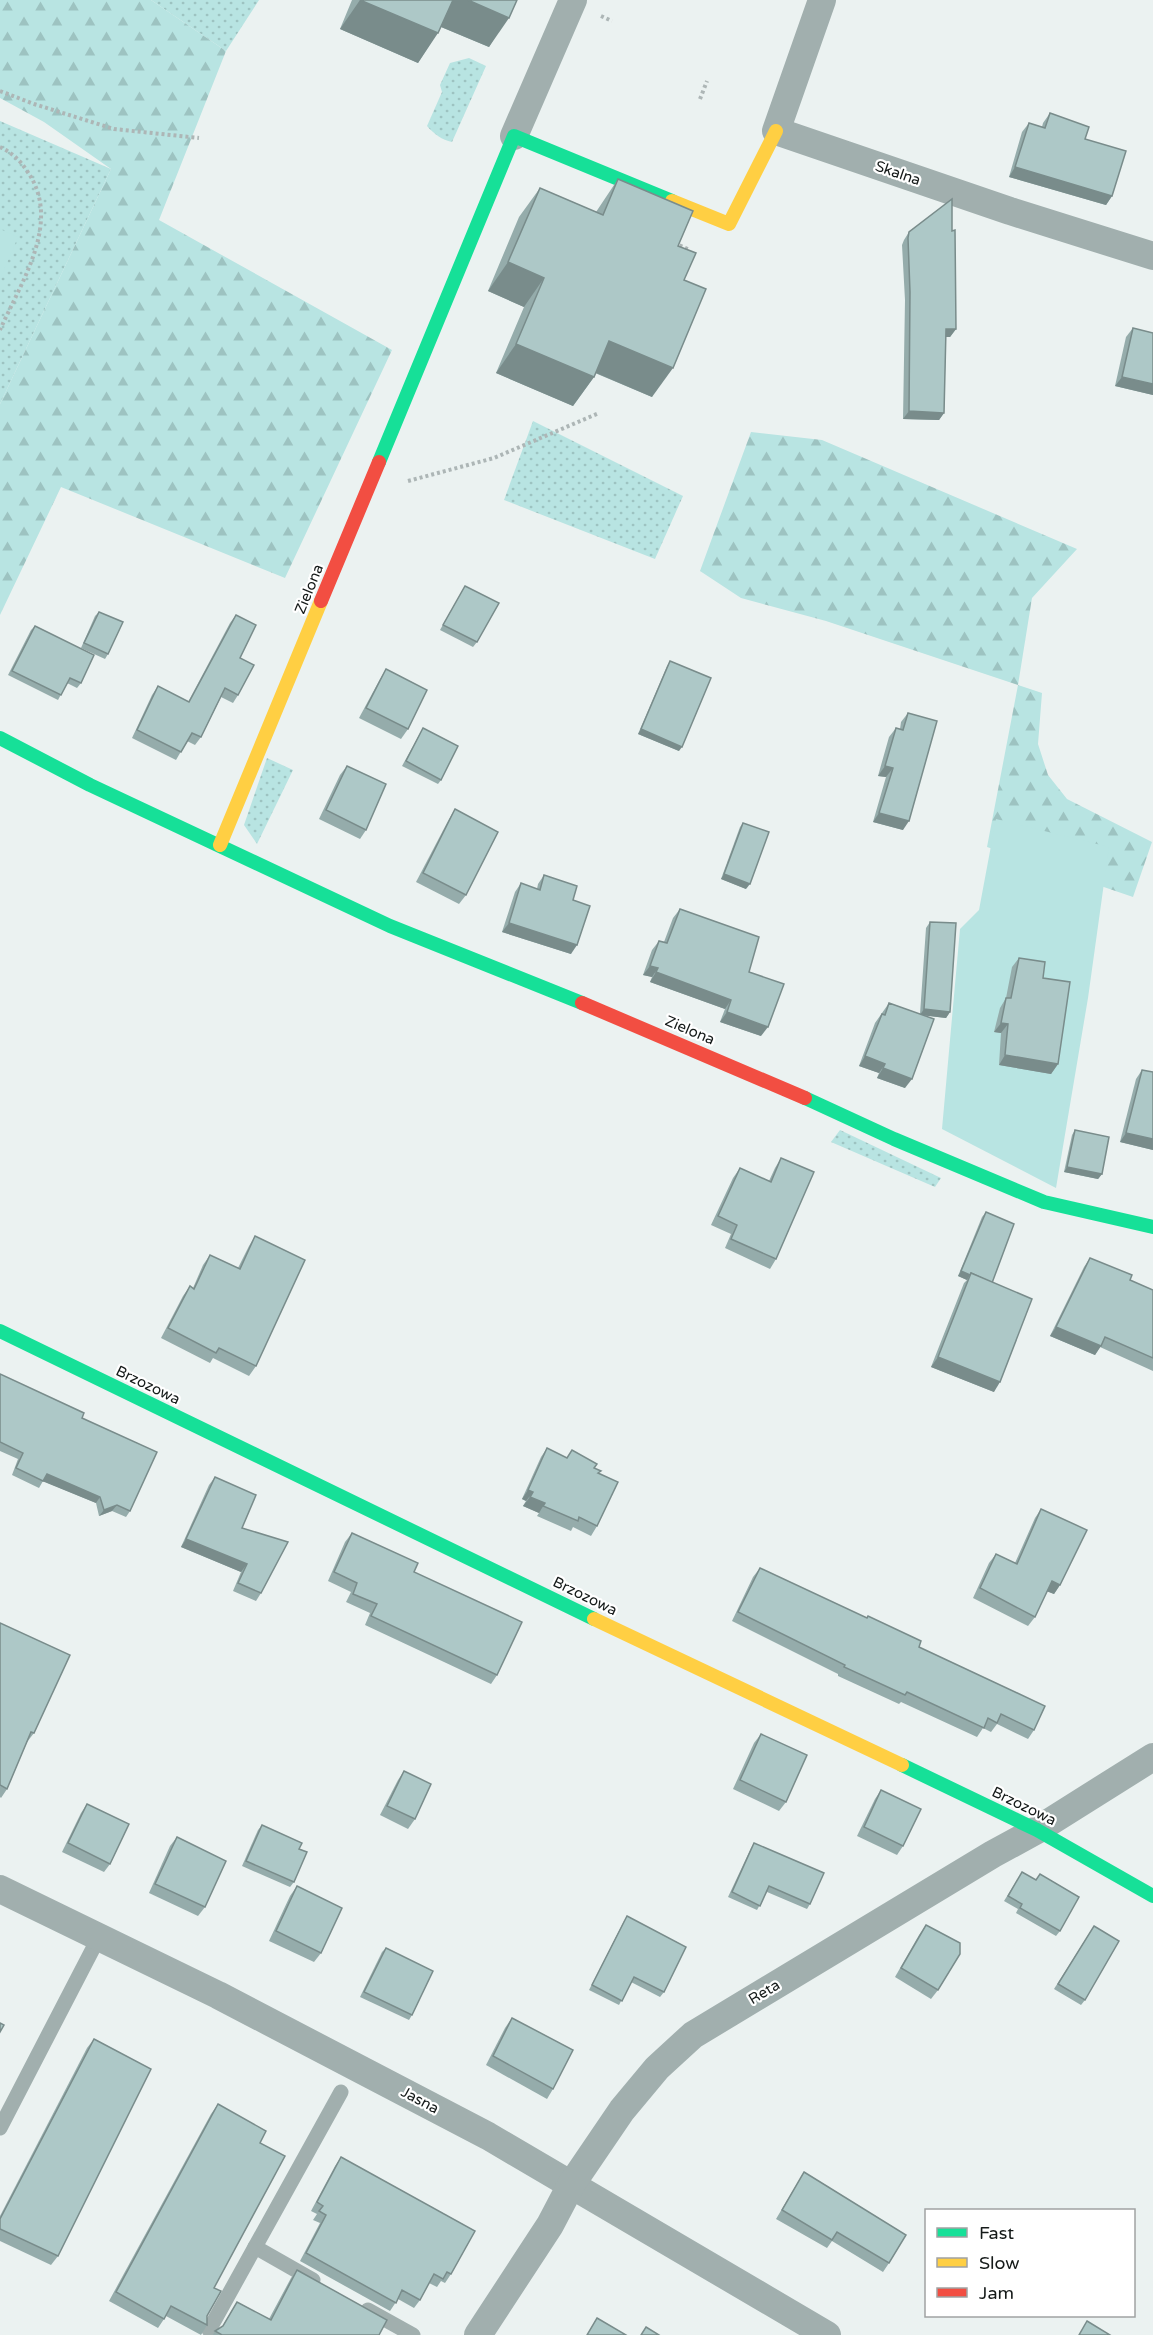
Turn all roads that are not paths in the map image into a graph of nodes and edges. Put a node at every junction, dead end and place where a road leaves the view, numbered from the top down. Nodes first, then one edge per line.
1 (573, 0) edge
2 (822, 0) edge
3 (776, 131) junction
4 (514, 136) junction
5 (1153, 256) edge
6 (0, 738) edge
7 (220, 845) junction
8 (1153, 1227) edge
9 (0, 1331) edge
10 (1153, 1757) edge
11 (1037, 1830) junction
12 (0, 1888) edge
13 (1153, 1896) edge
14 (99, 1937) junction
15 (341, 2092) dead end
16 (0, 2127) edge
17 (571, 2185) junction
18 (255, 2247) junction
19 (324, 2286) edge
20 (354, 2302) edge
21 (209, 2330) edge
22 (413, 2335) edge
23 (478, 2335) edge
24 (827, 2335) edge

1 - 4 street
2 - 3 street
3 - 4 street
3 - 5 street, Skalna
4 - 7 street, Zielona
6 - 7 street, Zielona
7 - 8 street, Zielona
9 - 11 street, Brzozowa
10 - 11 street, Reta
11 - 13 street, Brzozowa
11 - 17 street, Reta
12 - 14 street, Jasna
14 - 16 lane
14 - 17 street, Jasna
15 - 18 lane
17 - 23 street, Reta
17 - 24 street, Jasna
18 - 19 lane
18 - 21 lane
20 - 22 lane

